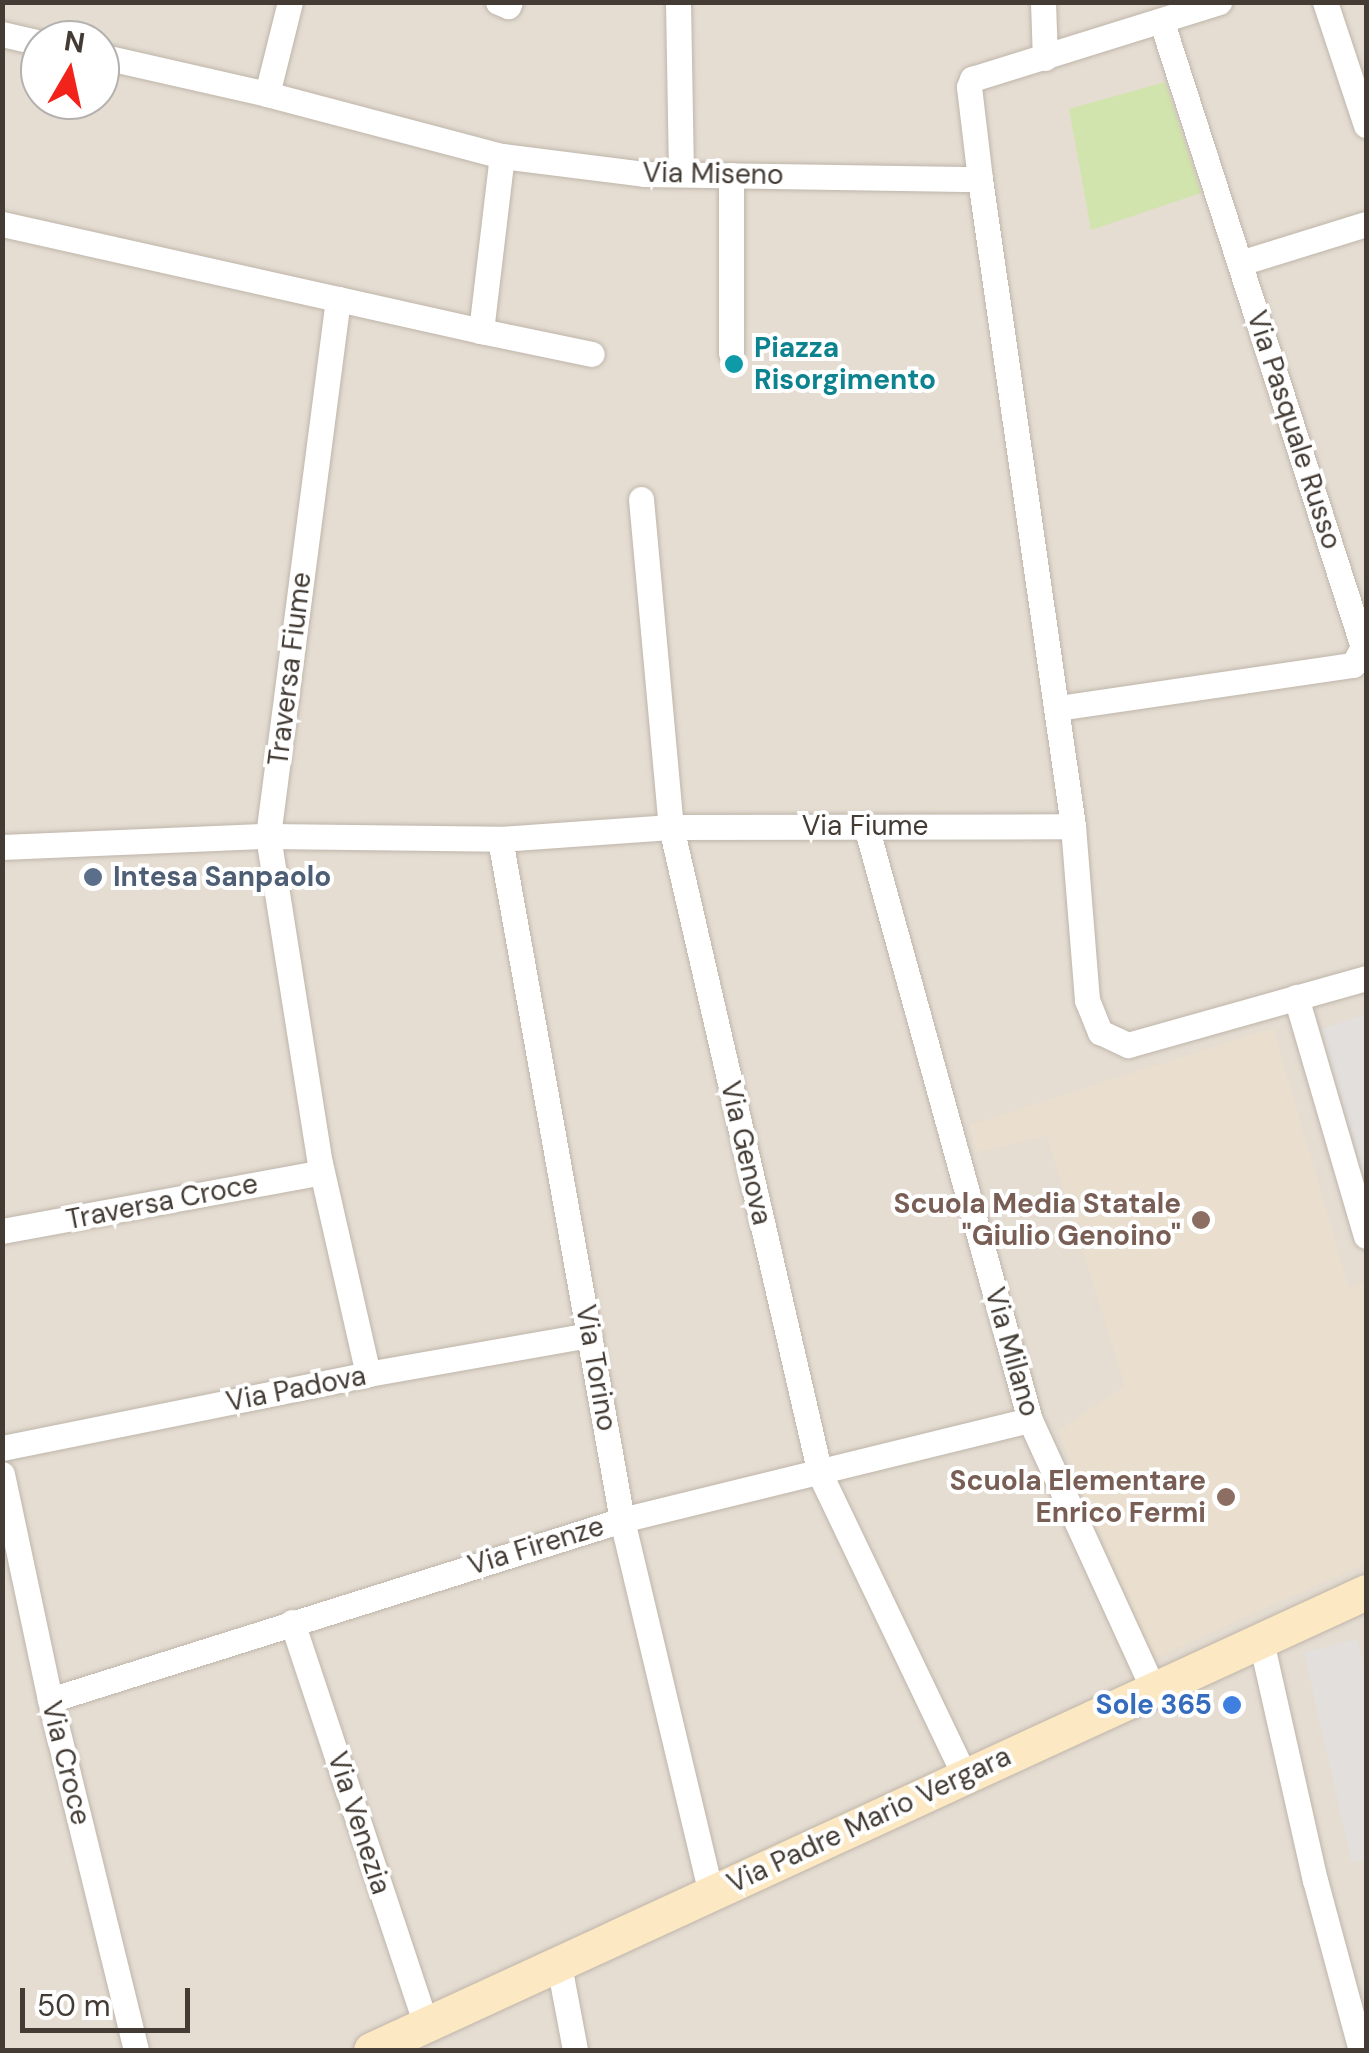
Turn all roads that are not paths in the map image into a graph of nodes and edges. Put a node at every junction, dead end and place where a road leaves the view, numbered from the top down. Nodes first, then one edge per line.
1 (290, 2) edge
2 (498, 2) edge
3 (510, 2) edge
4 (678, 2) edge
5 (1043, 2) edge
6 (1219, 2) edge
7 (1326, 2) edge
8 (1162, 23) junction
9 (1044, 58) junction
10 (120, 61) edge
11 (267, 94) junction
12 (1366, 124) edge
13 (502, 156) junction
14 (681, 174) junction
15 (731, 175) junction
16 (980, 179) junction
17 (2, 224) edge
18 (1366, 224) edge
19 (1240, 264) junction
20 (338, 299) junction
21 (481, 331) junction
22 (731, 353) dead end
23 (592, 354) dead end
24 (641, 498) dead end
25 (1058, 708) junction
26 (866, 826) junction
27 (1073, 826) junction
28 (671, 827) junction
29 (268, 836) junction
30 (500, 839) junction
31 (2, 847) edge
32 (1366, 978) edge
33 (1296, 997) junction
34 (322, 1172) junction
35 (2, 1231) edge
36 (1366, 1236) edge
37 (590, 1335) junction
38 (368, 1374) junction
39 (1030, 1420) junction
40 (2, 1448) edge
41 (2, 1474) edge
42 (820, 1474) junction
43 (622, 1520) junction
44 (1366, 1592) edge
45 (292, 1622) junction
46 (1260, 1641) junction
47 (1152, 1689) junction
48 (50, 1700) junction
49 (965, 1776) junction
50 (711, 1893) junction
51 (559, 1965) junction
52 (426, 2025) junction
53 (136, 2050) edge
54 (372, 2050) edge
55 (575, 2050) edge
56 (1361, 2050) edge

1 - 11 street
2 - 3 street
4 - 14 street
5 - 9 street
6 - 8 street
7 - 12 street
8 - 9 street
8 - 19 street, Via Pasquale Russo
9 - 16 street
10 - 11 street, Via Miseno
11 - 13 street, Via Miseno
13 - 14 street, Via Miseno
13 - 21 street
14 - 15 street, Via Miseno
15 - 16 street, Via Miseno
15 - 22 street
16 - 25 street
17 - 20 street
18 - 19 street
19 - 25 street, Via Pasquale Russo
20 - 21 street
20 - 29 street, Traversa Fiume
21 - 23 street
24 - 28 street, Via Genova
25 - 27 street
26 - 27 street, Via Fiume
26 - 28 street, Via Fiume
26 - 39 street, Via Milano
27 - 33 street
28 - 30 street, Via Fiume
28 - 42 street, Via Genova
29 - 30 street, Via Fiume
29 - 31 street, Via Fiume
29 - 34 street, Traversa Fiume
30 - 37 street, Via Torino
32 - 33 street
33 - 36 street
34 - 35 street, Traversa Croce
34 - 38 street, Traversa Fiume
37 - 38 street, Via Padova
37 - 43 street, Via Torino
38 - 40 street, Via Padova
39 - 42 street, Via Firenze
39 - 47 street, Via Milano
41 - 48 street, Via Croce
42 - 43 street, Via Firenze
42 - 49 street, Via Genova
43 - 45 street, Via Firenze
43 - 50 street, Via Torino
44 - 46 street, Via Padre Mario Vergara
45 - 48 street, Via Firenze
45 - 52 street, Via Venezia
46 - 47 street, Via Padre Mario Vergara
46 - 56 street
47 - 49 street, Via Padre Mario Vergara
48 - 53 street, Via Croce
49 - 50 street, Via Padre Mario Vergara
50 - 51 street, Via Padre Mario Vergara
51 - 52 street, Via Padre Mario Vergara
51 - 55 street
52 - 54 street, Via Padre Mario Vergara

